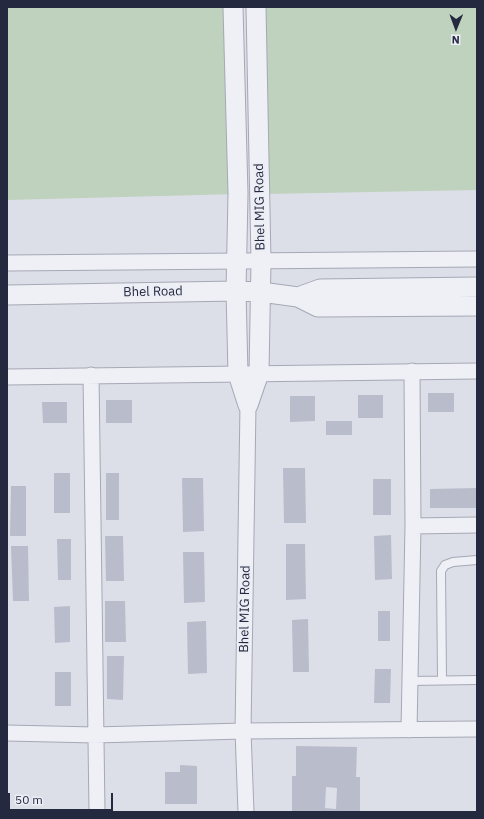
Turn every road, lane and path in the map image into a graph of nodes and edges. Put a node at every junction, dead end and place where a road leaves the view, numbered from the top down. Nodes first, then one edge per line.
1 (233, 7) edge
2 (256, 7) edge
3 (477, 259) edge
4 (238, 260) junction
5 (261, 261) junction
6 (7, 263) edge
7 (477, 287) edge
8 (236, 291) junction
9 (261, 292) junction
10 (7, 295) edge
11 (298, 297) junction
12 (477, 306) edge
13 (477, 371) edge
14 (412, 372) junction
15 (260, 373) junction
16 (238, 374) junction
17 (91, 375) junction
18 (7, 377) edge
19 (248, 405) junction
20 (477, 525) edge
21 (413, 526) junction
22 (477, 560) edge
23 (442, 680) junction
24 (477, 680) edge
25 (410, 681) junction
26 (477, 728) edge
27 (409, 730) junction
28 (243, 731) junction
29 (7, 733) edge
30 (95, 735) junction
31 (97, 812) edge
32 (246, 812) edge

1 - 4 street, Bhel MIG Road
2 - 5 street, Bhel MIG Road
3 - 5 street
4 - 5 street
4 - 6 street
4 - 8 street, Bhel MIG Road
5 - 9 street, Bhel MIG Road
7 - 11 street, Bhel Road
8 - 9 street, Bhel Road
8 - 10 street, Bhel Road
8 - 16 street, Bhel MIG Road
9 - 11 street, Bhel Road
9 - 15 street, Bhel MIG Road
11 - 12 street, Bhel Road
13 - 14 street
14 - 15 street
14 - 21 street
15 - 16 street
15 - 19 street, Bhel MIG Road
16 - 17 street
16 - 19 street, Bhel MIG Road
17 - 18 street
17 - 30 street
19 - 28 street, Bhel MIG Road
20 - 21 street
21 - 25 street
22 - 23 lane
23 - 24 lane
23 - 25 lane
25 - 27 street
26 - 27 street
27 - 28 street
28 - 30 street
28 - 32 street, Bhel MIG Road
29 - 30 street
30 - 31 street

